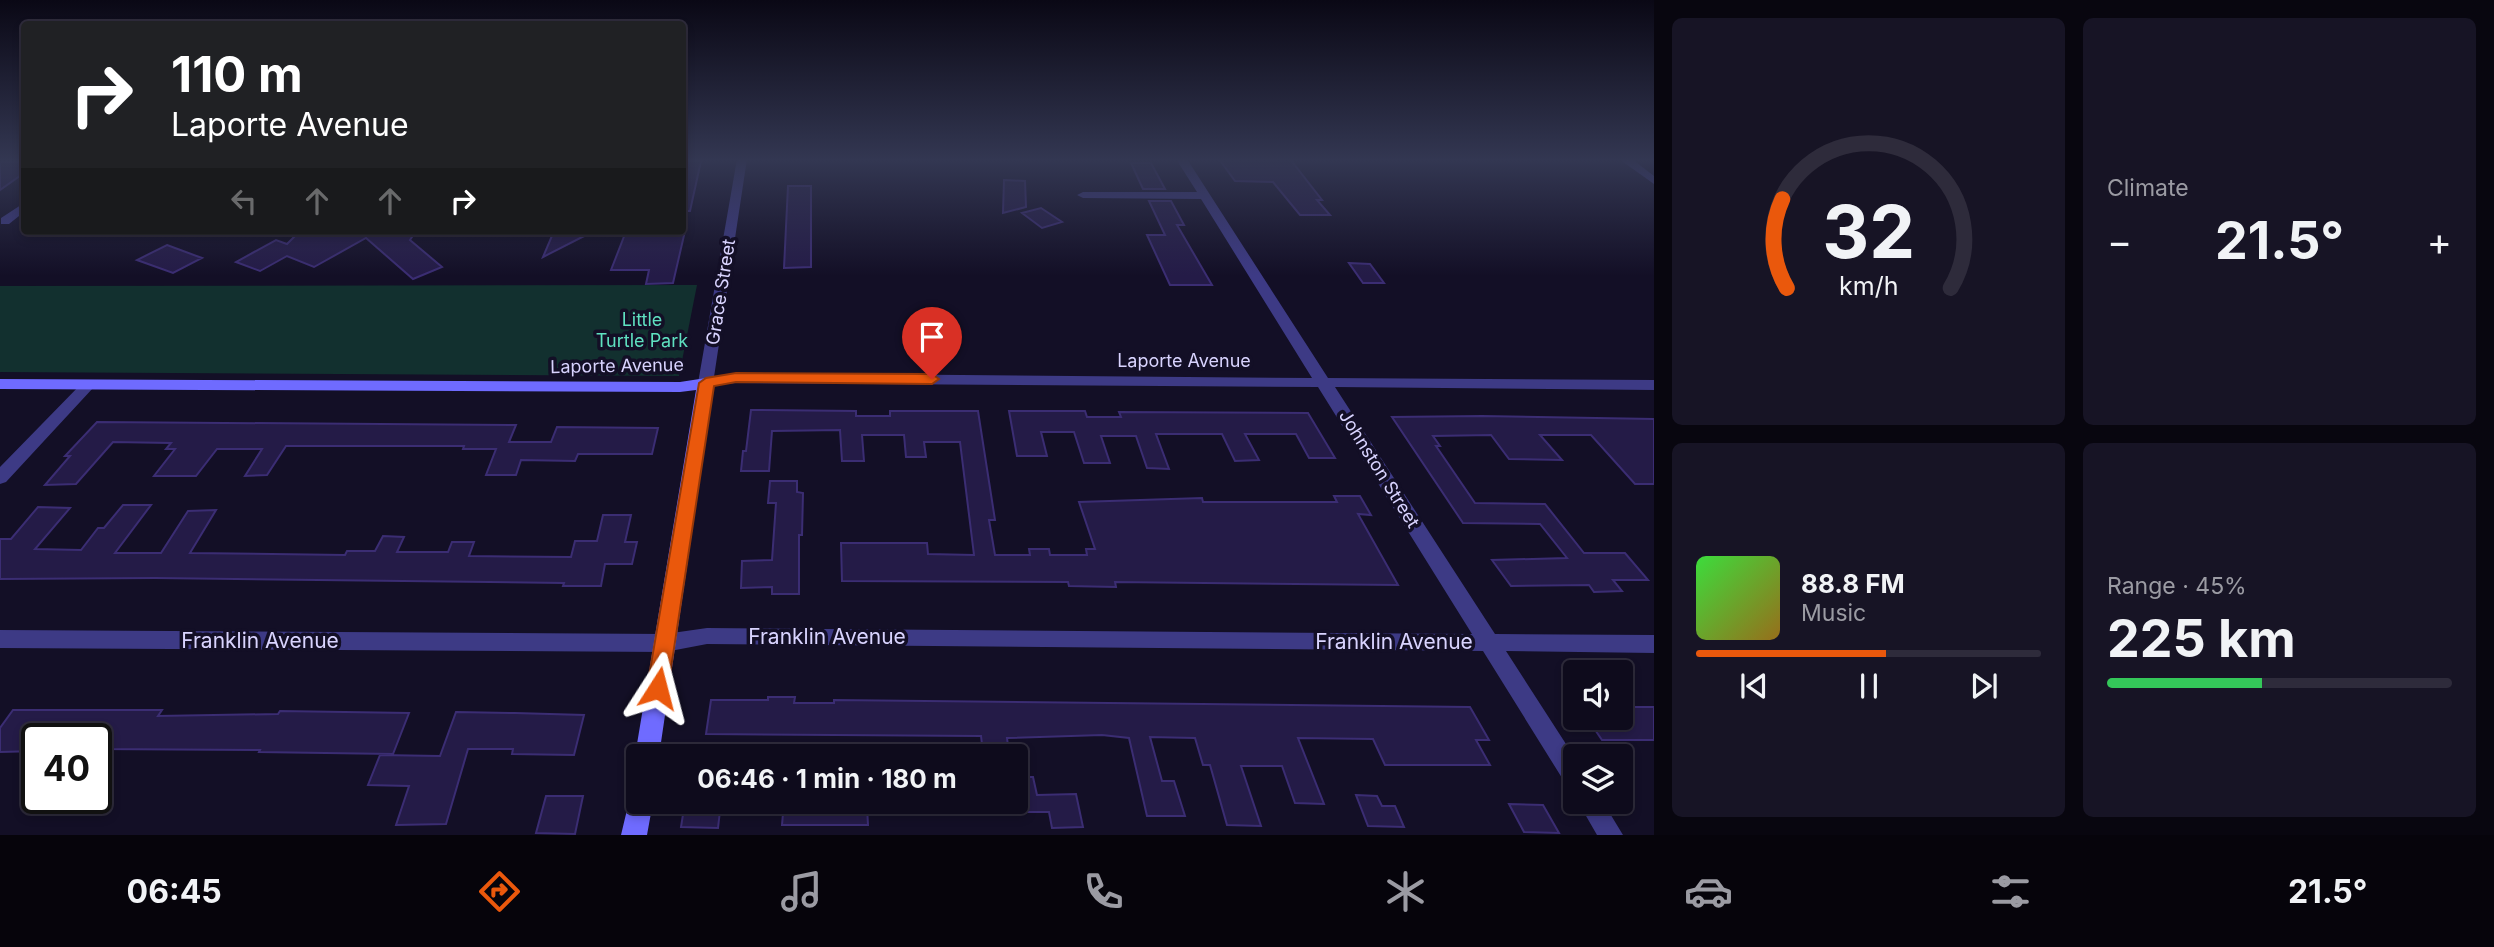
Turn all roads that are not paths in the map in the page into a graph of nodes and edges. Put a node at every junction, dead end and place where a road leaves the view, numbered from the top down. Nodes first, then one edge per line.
1 (736, 198) edge
2 (1205, 198) edge
3 (21, 209) edge
4 (5, 221) dead end
5 (1323, 381) junction
6 (706, 383) junction
7 (0, 384) edge
8 (1654, 384) edge
9 (88, 385) junction
10 (0, 478) edge
11 (0, 639) edge
12 (665, 643) junction
13 (1489, 643) junction
14 (1654, 643) edge
15 (649, 744) edge
16 (1563, 760) edge
17 (637, 814) edge
18 (1598, 814) edge
19 (634, 835) edge
20 (1611, 835) edge

1 - 6 street, Grace Street
2 - 5 street, Johnston Street
3 - 4 street
5 - 6 street, Laporte Avenue
5 - 8 street, Laporte Avenue
5 - 13 street, Johnston Street
6 - 9 street, Laporte Avenue
6 - 12 street, Grace Street
7 - 9 street, Laporte Avenue
9 - 10 street
11 - 12 street, Franklin Avenue
12 - 13 street, Franklin Avenue
12 - 15 street, Grace Street
13 - 14 street, Franklin Avenue
13 - 16 street, Johnston Street
17 - 19 street
18 - 20 street

